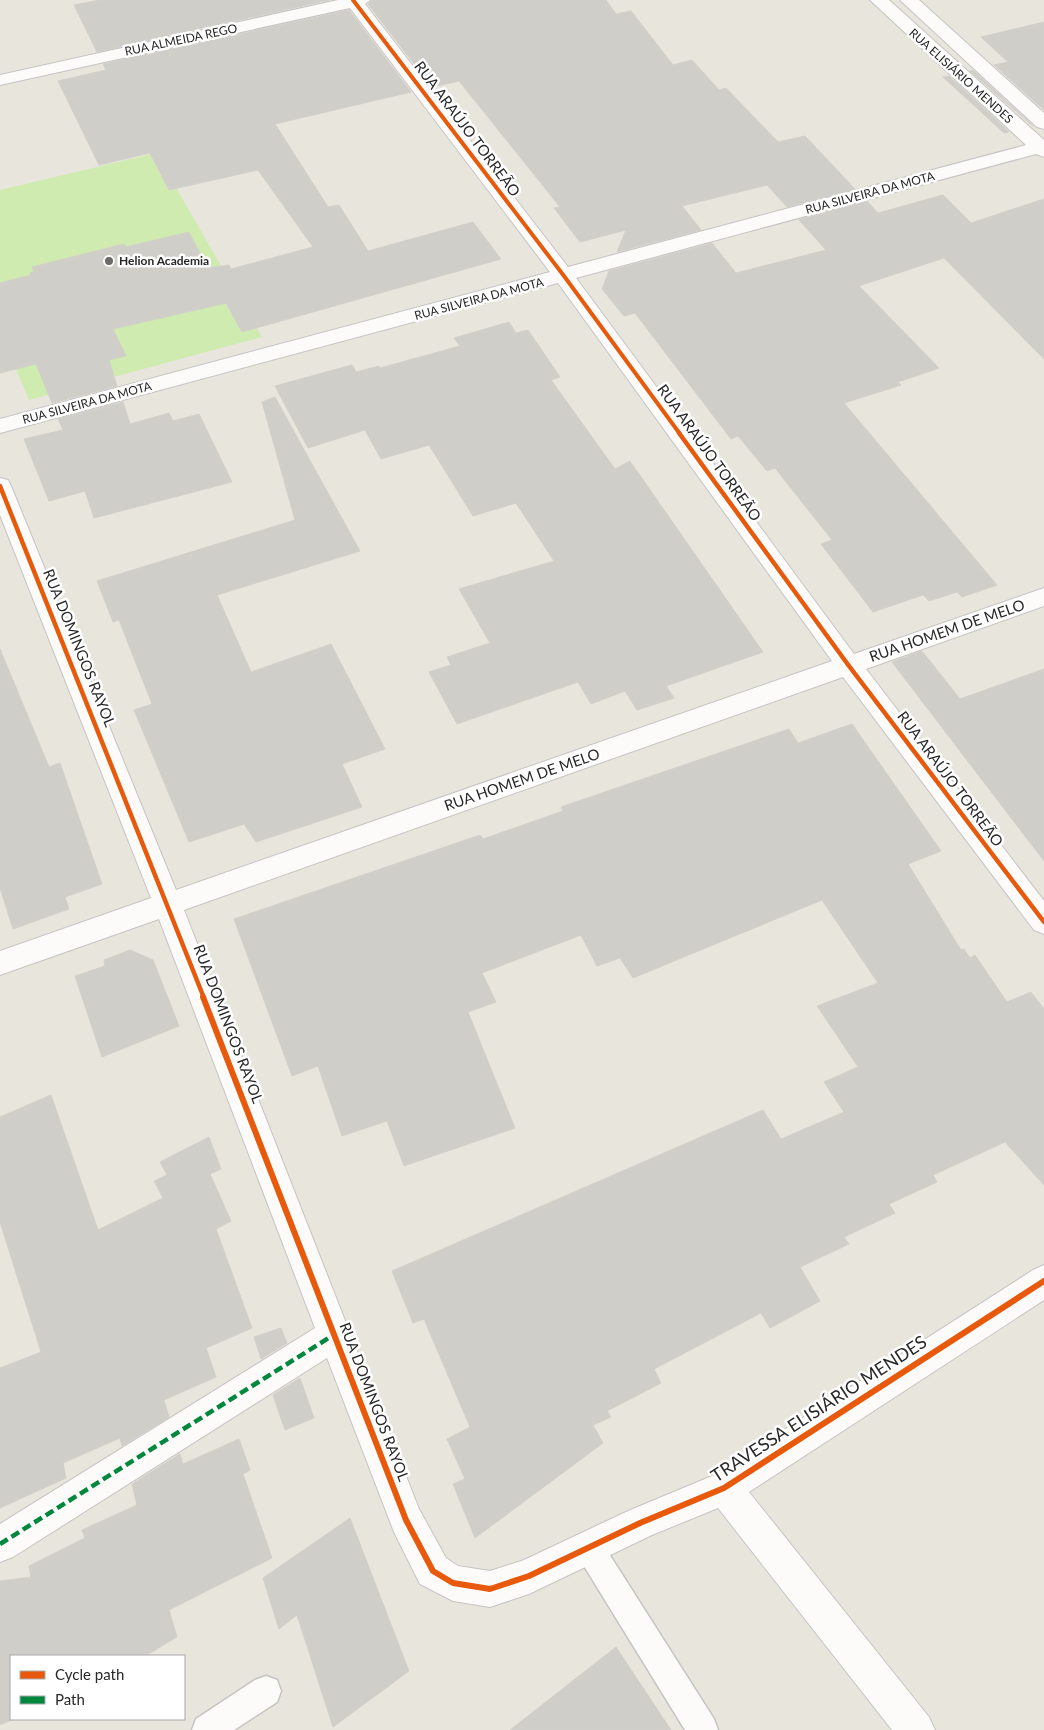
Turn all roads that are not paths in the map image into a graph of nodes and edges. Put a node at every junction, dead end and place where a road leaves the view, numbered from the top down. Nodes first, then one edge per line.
1 (356, 0) edge
2 (879, 0) edge
3 (909, 0) edge
4 (930, 19) junction
5 (906, 25) junction
6 (0, 80) edge
7 (1044, 123) edge
8 (1043, 148) edge
9 (564, 276) junction
10 (0, 426) edge
11 (0, 486) edge
12 (1044, 597) edge
13 (849, 666) junction
14 (168, 904) junction
15 (1044, 922) edge
16 (0, 963) edge
17 (1044, 1282) edge
18 (335, 1334) junction
19 (724, 1488) junction
20 (0, 1544) edge
21 (589, 1548) junction
22 (433, 1571) joint
23 (266, 1690) dead end
24 (207, 1730) edge
25 (703, 1730) edge
26 (916, 1730) edge

1 - 6 street, RUA ALMEIDA REGO
1 - 9 street, RUA ARAÚJO TORREÃO
2 - 5 street, RUA ELISIÁRIO MENDES
3 - 4 street, RUA ELISIÁRIO MENDES
4 - 5 street
4 - 7 street, RUA ELISIÁRIO MENDES
5 - 8 street, RUA ELISIÁRIO MENDES
8 - 9 street, RUA SILVEIRA DA MOTA
9 - 10 street, RUA SILVEIRA DA MOTA
9 - 13 street, RUA ARAÚJO TORREÃO
11 - 14 street, RUA DOMINGOS RAYOL
12 - 13 street, RUA HOMEM DE MELO
13 - 14 street, RUA HOMEM DE MELO
13 - 15 street, RUA ARAÚJO TORREÃO
14 - 16 street, RUA HOMEM DE MELO
14 - 18 street, RUA DOMINGOS RAYOL
17 - 19 street, TRAVESSA ELISIÁRIO MENDES
18 - 20 street
18 - 22 street, RUA DOMINGOS RAYOL
19 - 21 street, TRAVESSA ELISIÁRIO MENDES
19 - 26 street
21 - 22 street, TRAVESSA ELISIÁRIO MENDES
21 - 25 lane
23 - 24 lane

